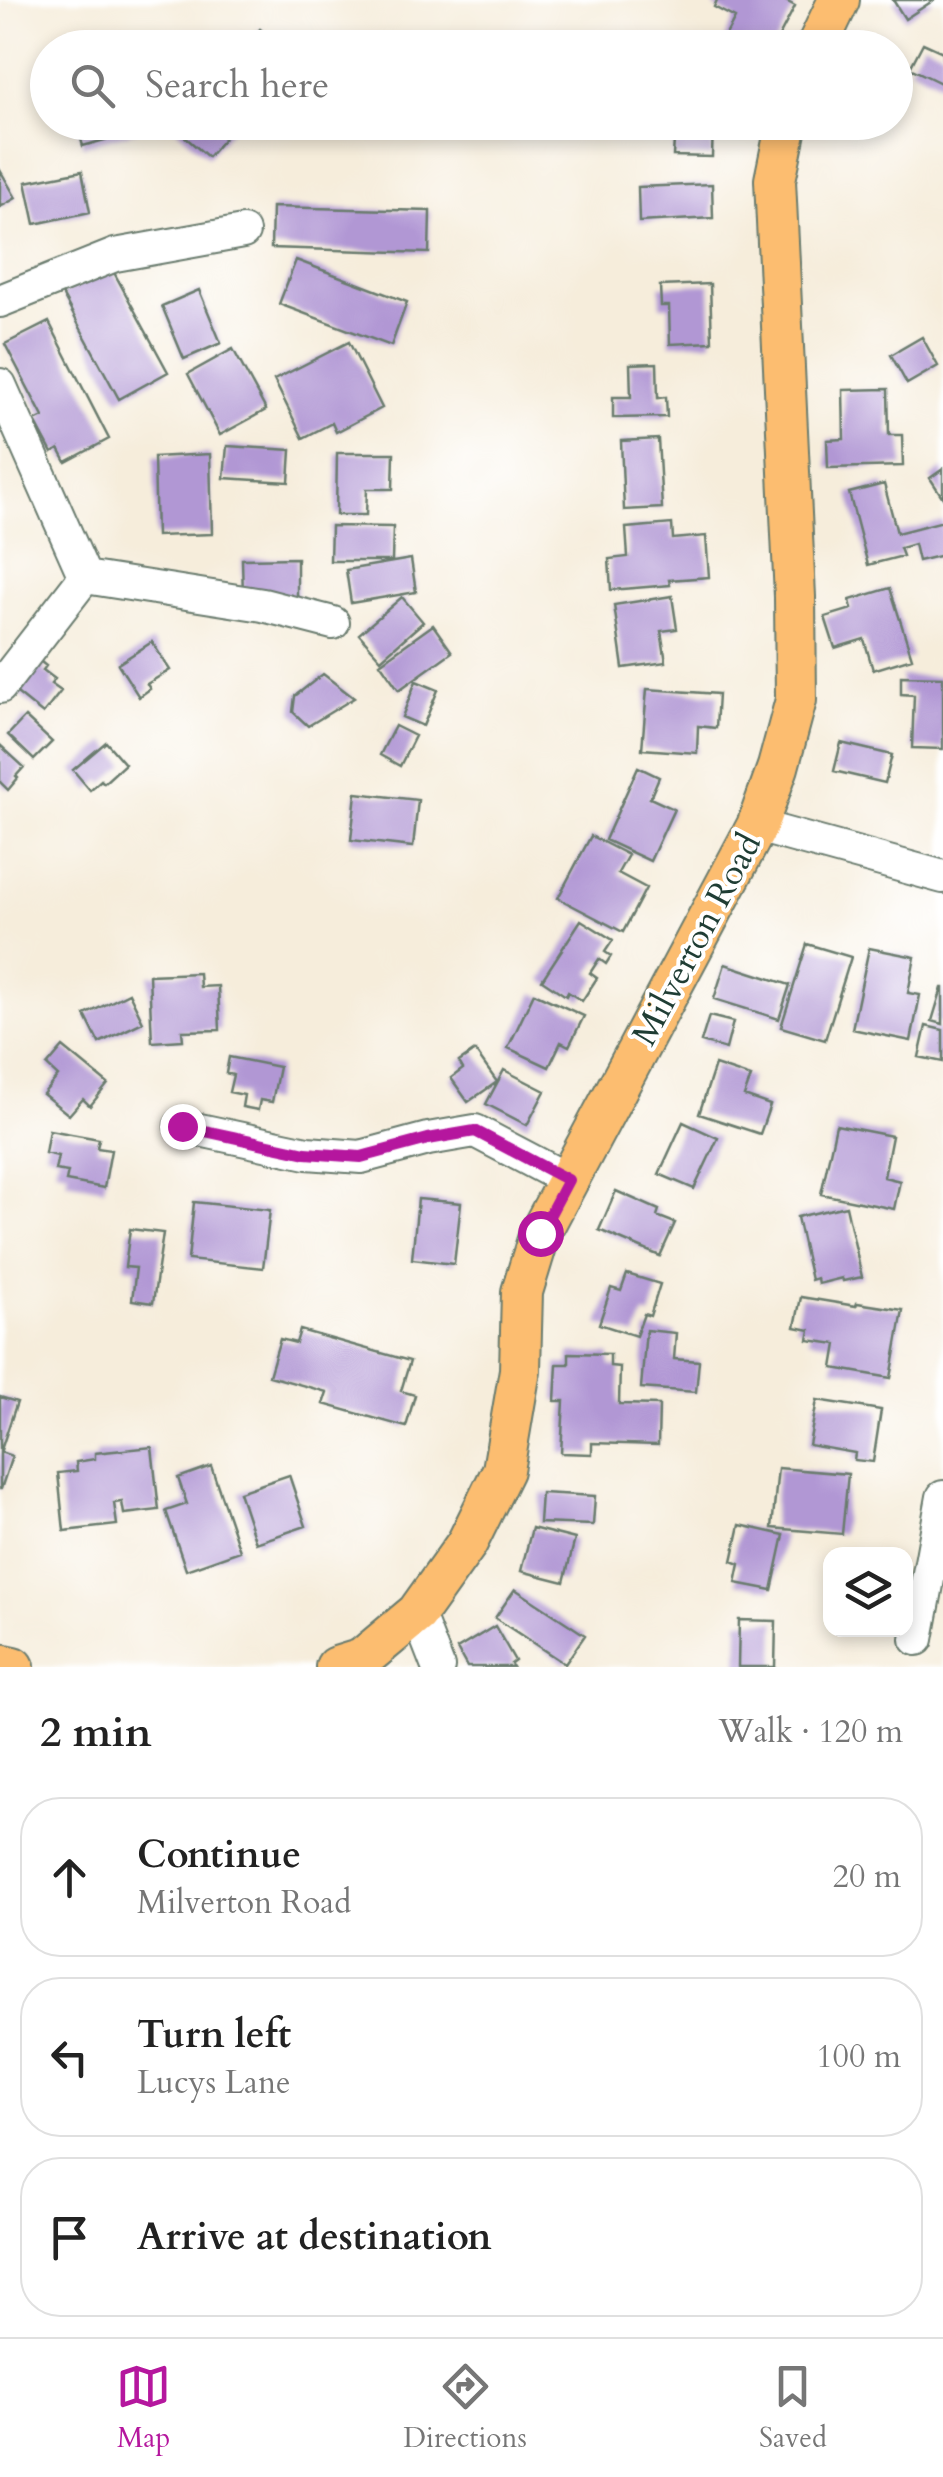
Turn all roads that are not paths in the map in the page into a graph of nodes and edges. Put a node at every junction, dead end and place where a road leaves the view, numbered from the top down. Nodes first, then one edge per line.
1 (839, 0) edge
2 (825, 30) edge
3 (783, 140) edge
4 (243, 232) dead end
5 (0, 301) edge
6 (0, 385) edge
7 (85, 577) junction
8 (334, 623) dead end
9 (0, 686) edge
10 (757, 826) junction
11 (943, 877) edge
12 (182, 1126) dead end
13 (568, 1180) junction
14 (943, 1497) edge
15 (417, 1612) junction
16 (917, 1638) dead end
17 (0, 1664) edge
18 (14, 1667) edge
19 (336, 1667) edge
20 (438, 1667) edge

1 - 2 main road
3 - 10 main road, Milverton Road
4 - 5 street
6 - 7 street
7 - 8 street
7 - 9 street
10 - 11 street
10 - 13 main road, Milverton Road
12 - 13 street
13 - 15 main road, Milverton Road
14 - 16 street
15 - 19 main road, Milverton Road
15 - 20 street
17 - 18 main road

